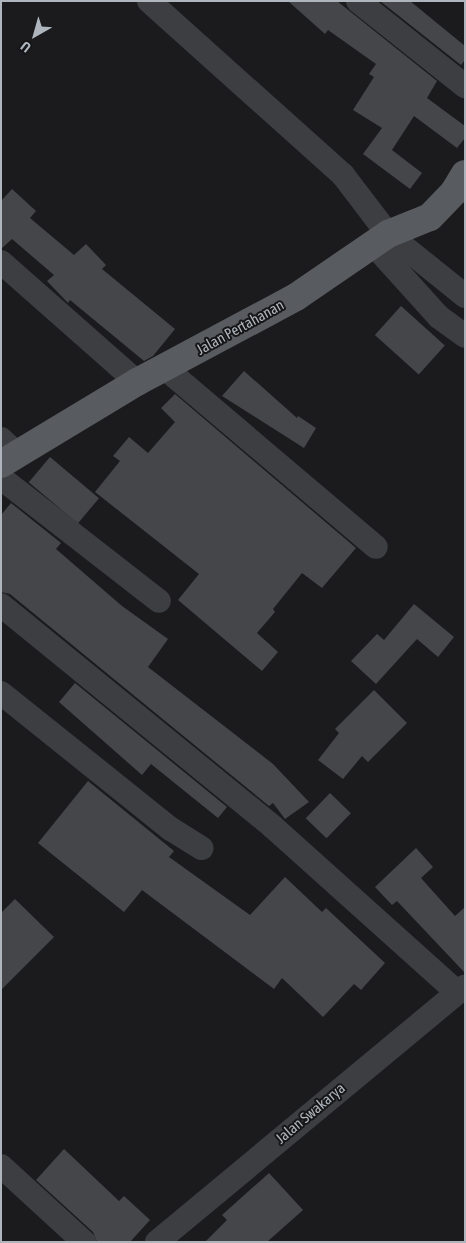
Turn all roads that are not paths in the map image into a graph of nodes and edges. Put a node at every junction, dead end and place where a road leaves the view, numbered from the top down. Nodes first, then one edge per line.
1 (149, 1) edge
2 (358, 1) edge
3 (465, 86) edge
4 (465, 174) edge
5 (381, 239) junction
6 (1, 262) edge
7 (465, 296) edge
8 (465, 336) edge
9 (166, 368) junction
10 (137, 382) junction
11 (7, 453) edge
12 (1, 478) edge
13 (376, 547) dead end
14 (159, 601) dead end
15 (1, 606) edge
16 (1, 693) edge
17 (202, 848) dead end
18 (461, 989) edge
19 (1, 1166) edge
20 (84, 1242) edge
21 (158, 1242) edge

1 - 5 street
2 - 3 street
4 - 5 main road, Jalan Pertahanan
5 - 7 street
5 - 8 street
5 - 9 main road, Jalan Pertahanan
6 - 10 street
9 - 10 main road, Jalan Pertahanan
9 - 13 street
10 - 11 main road, Jalan Pertahanan
12 - 14 street
15 - 18 street
16 - 17 street
18 - 21 street, Jalan Swakarya
19 - 20 street

